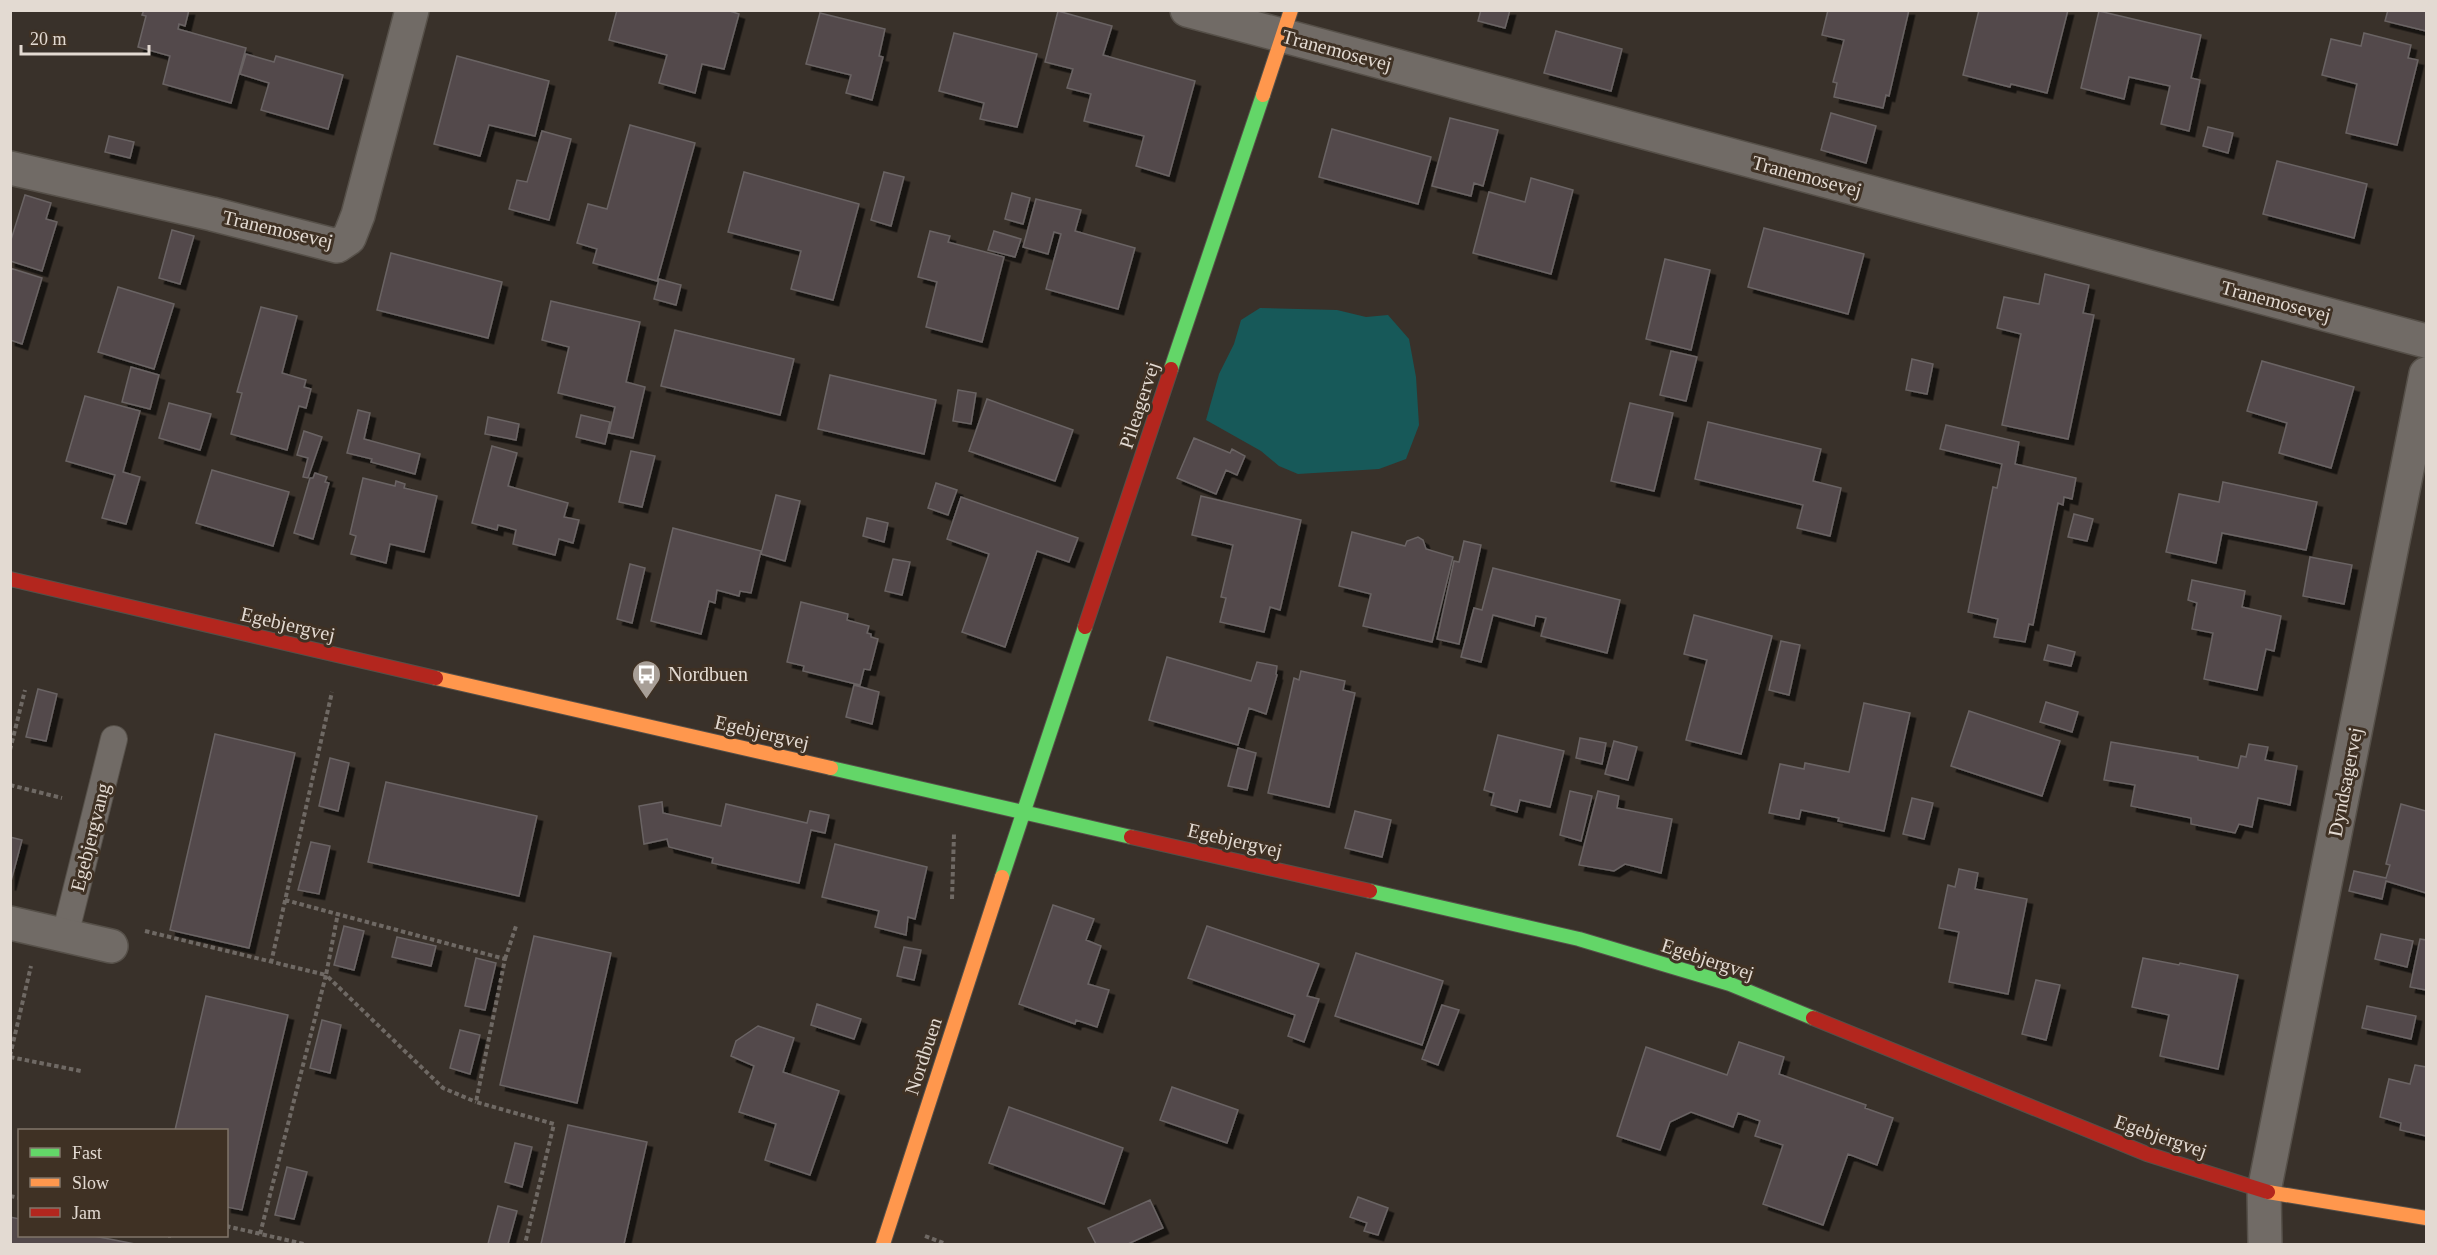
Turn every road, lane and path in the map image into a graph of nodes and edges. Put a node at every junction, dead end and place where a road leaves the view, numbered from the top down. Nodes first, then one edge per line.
1 (412, 10) edge
2 (1187, 10) edge
3 (1287, 23) edge
4 (10, 168) edge
5 (2427, 341) edge
6 (2427, 374) edge
7 (10, 579) edge
8 (25, 690) dead end
9 (332, 692) dead end
10 (114, 739) dead end
11 (10, 750) edge
12 (10, 785) edge
13 (97, 807) junction
14 (1023, 811) junction
15 (285, 900) junction
16 (339, 913) junction
17 (516, 926) dead end
18 (38, 929) edge
19 (111, 946) joint
20 (506, 959) junction
21 (271, 963) junction
22 (326, 975) junction
23 (10, 1057) edge
24 (81, 1071) dead end
25 (476, 1102) junction
26 (2264, 1191) junction
27 (2427, 1218) edge
28 (228, 1226) edge
29 (260, 1234) junction
30 (304, 1245) edge
31 (525, 1245) edge
32 (883, 1245) edge
33 (2265, 1245) edge

1 - 4 street, Tranemosevej
2 - 3 street, Tranemosevej
3 - 5 street, Tranemosevej
3 - 14 street, Pileagervej
6 - 26 street, Dyndsagervej
7 - 14 street, Egebjergvej
8 - 11 path
9 - 15 path
10 - 13 lane, Egebjergvang
12 - 13 path
13 - 18 lane, Egebjergvang
14 - 26 street, Egebjergvej
14 - 32 street, Nordbuen
15 - 16 path
15 - 21 path
16 - 20 path
16 - 22 path
17 - 20 path
18 - 19 street
18 - 23 path
19 - 21 path
20 - 25 path
21 - 22 path
22 - 25 path
22 - 29 path
23 - 24 path
25 - 31 path
26 - 27 street, Egebjergvej
26 - 33 street, Dyndsagervej
28 - 29 path
29 - 30 path

